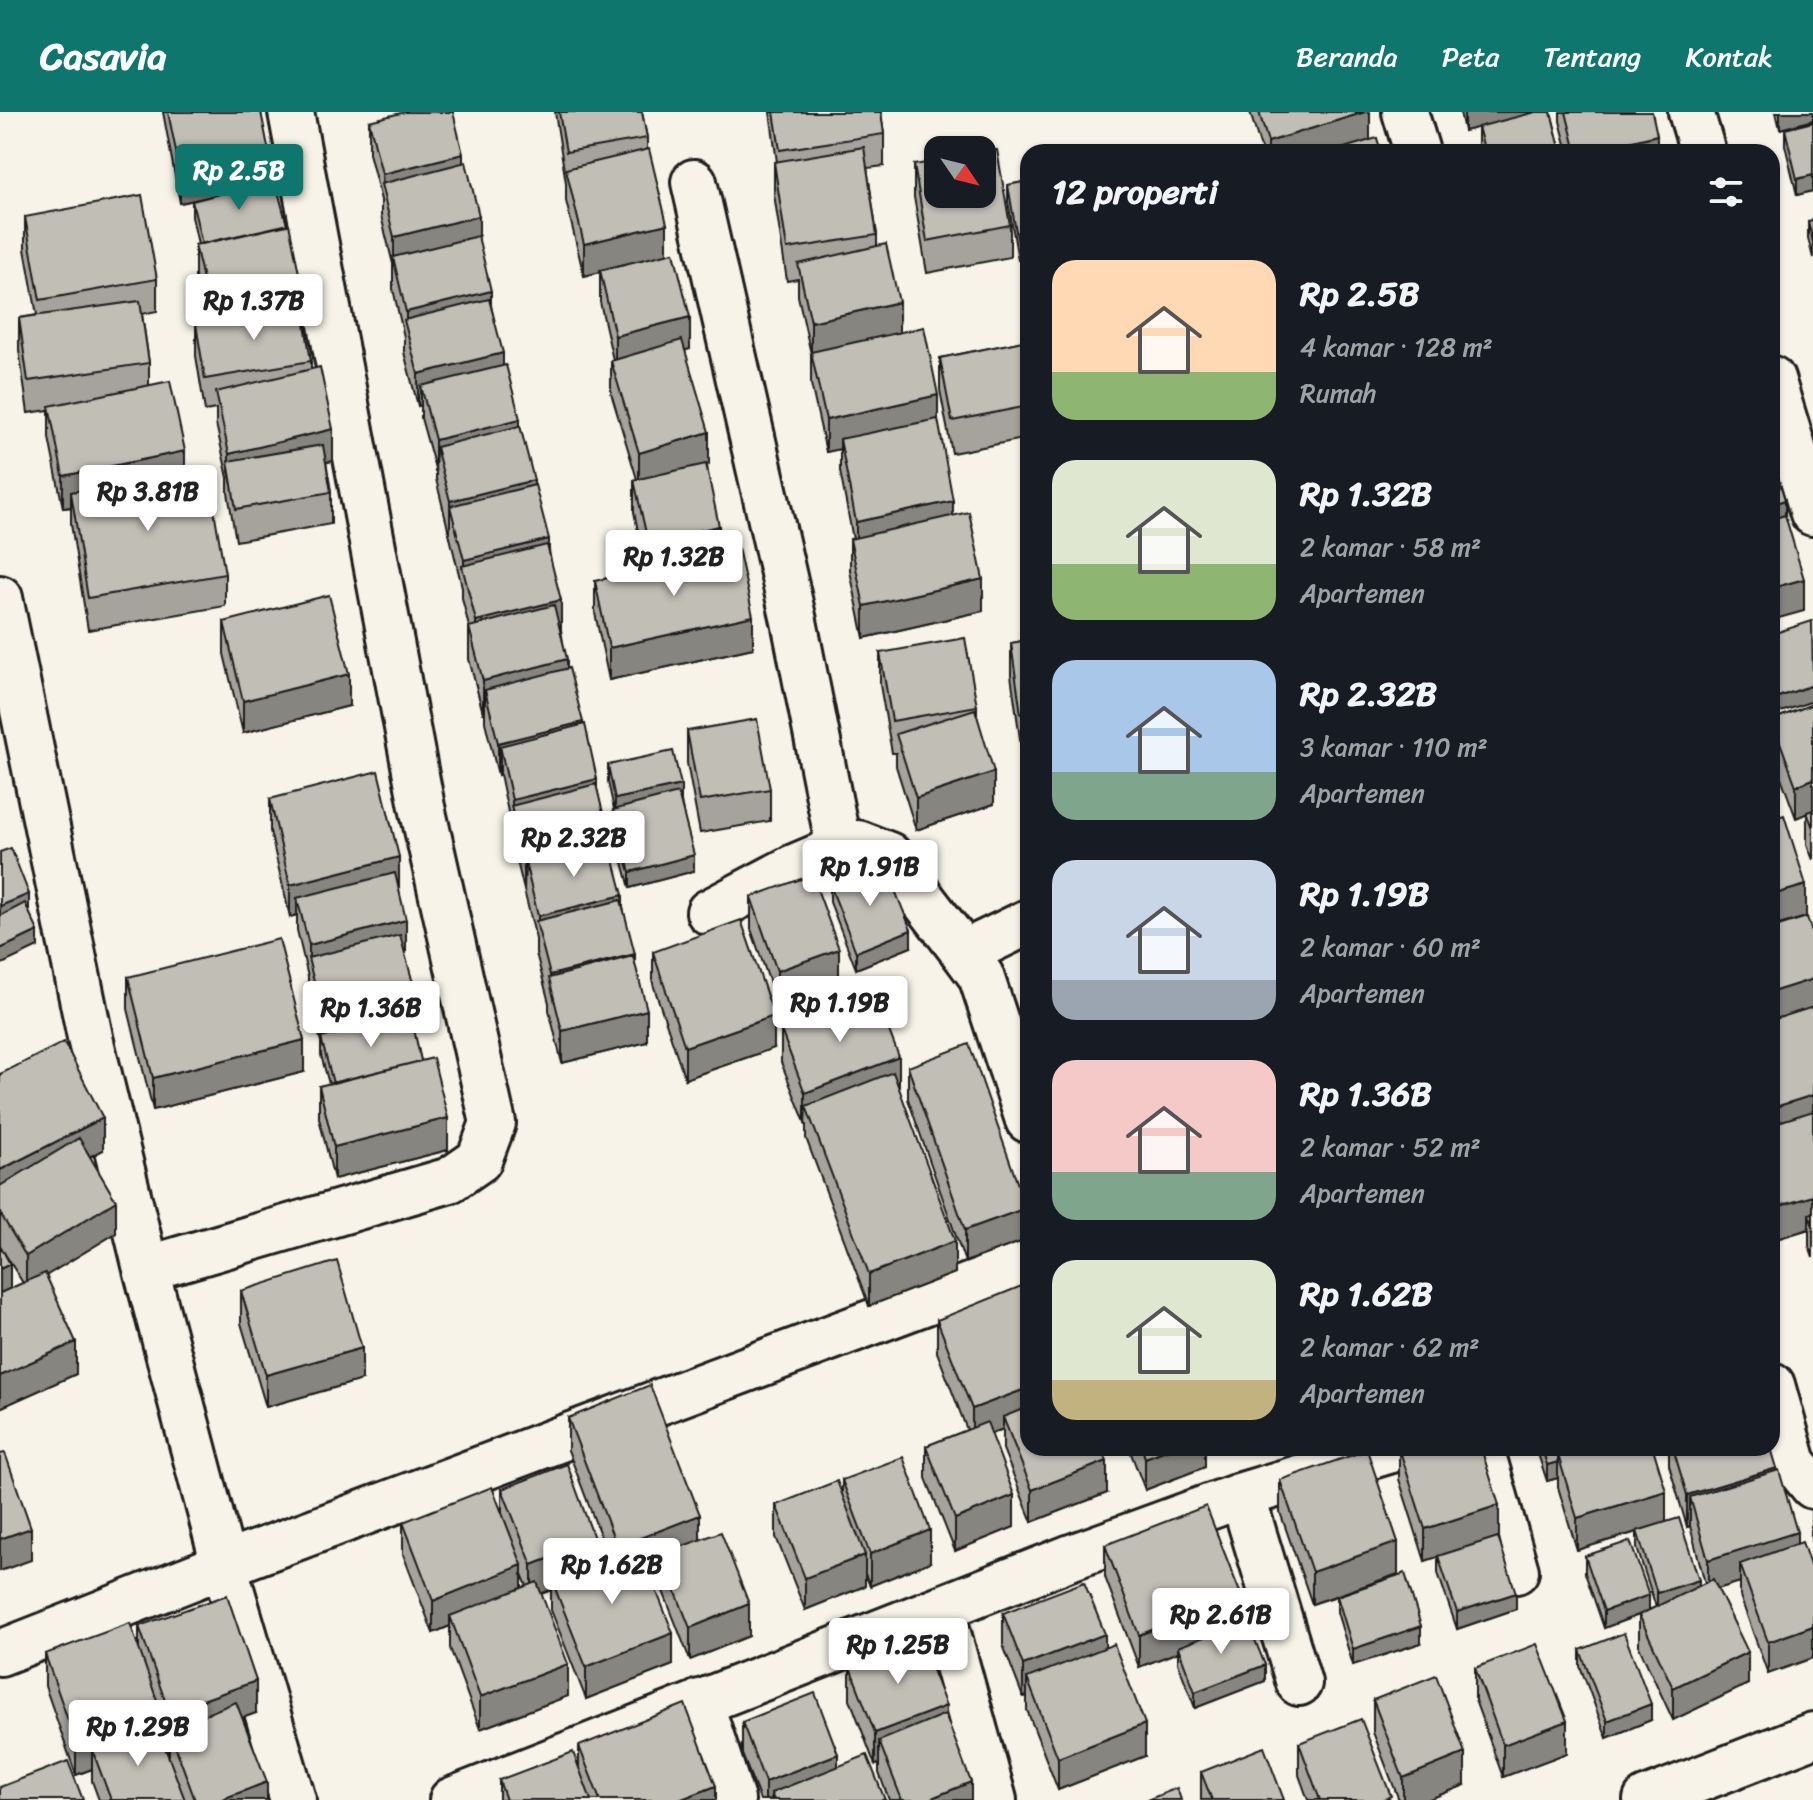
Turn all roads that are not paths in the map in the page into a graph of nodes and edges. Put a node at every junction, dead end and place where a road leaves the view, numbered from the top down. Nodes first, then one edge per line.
1 (291, 112) edge
2 (1405, 112) edge
3 (1691, 112) edge
4 (1415, 144) edge
5 (1701, 144) edge
6 (694, 182) dead end
7 (1780, 405) edge
8 (1813, 513) edge
9 (0, 598) edge
10 (839, 848) junction
11 (709, 912) dead end
12 (1020, 926) edge
13 (964, 953) junction
14 (91, 1042) junction
15 (52, 1061) edge
16 (1020, 1095) edge
17 (1020, 1262) edge
18 (146, 1269) junction
19 (1780, 1413) edge
20 (1371, 1456) edge
21 (1483, 1456) edge
22 (1813, 1486) edge
23 (1242, 1495) junction
24 (224, 1565) junction
25 (1516, 1571) dead end
26 (941, 1608) junction
27 (0, 1653) edge
28 (1299, 1683) dead end
29 (700, 1702) junction
30 (1813, 1735) edge
31 (293, 1800) edge
32 (452, 1800) edge
33 (732, 1800) edge
34 (994, 1800) edge
35 (1646, 1800) edge

1 - 18 street
2 - 4 street
3 - 5 street
6 - 10 street
7 - 8 street
9 - 14 street
10 - 11 street
10 - 13 street
12 - 13 street
13 - 16 street
14 - 15 street
14 - 18 street
17 - 24 street
18 - 24 street
19 - 22 street
20 - 23 street
21 - 25 street
23 - 26 street
23 - 28 street
24 - 27 street
24 - 31 street
26 - 29 street
26 - 34 street
29 - 32 street
29 - 33 street
30 - 35 street

